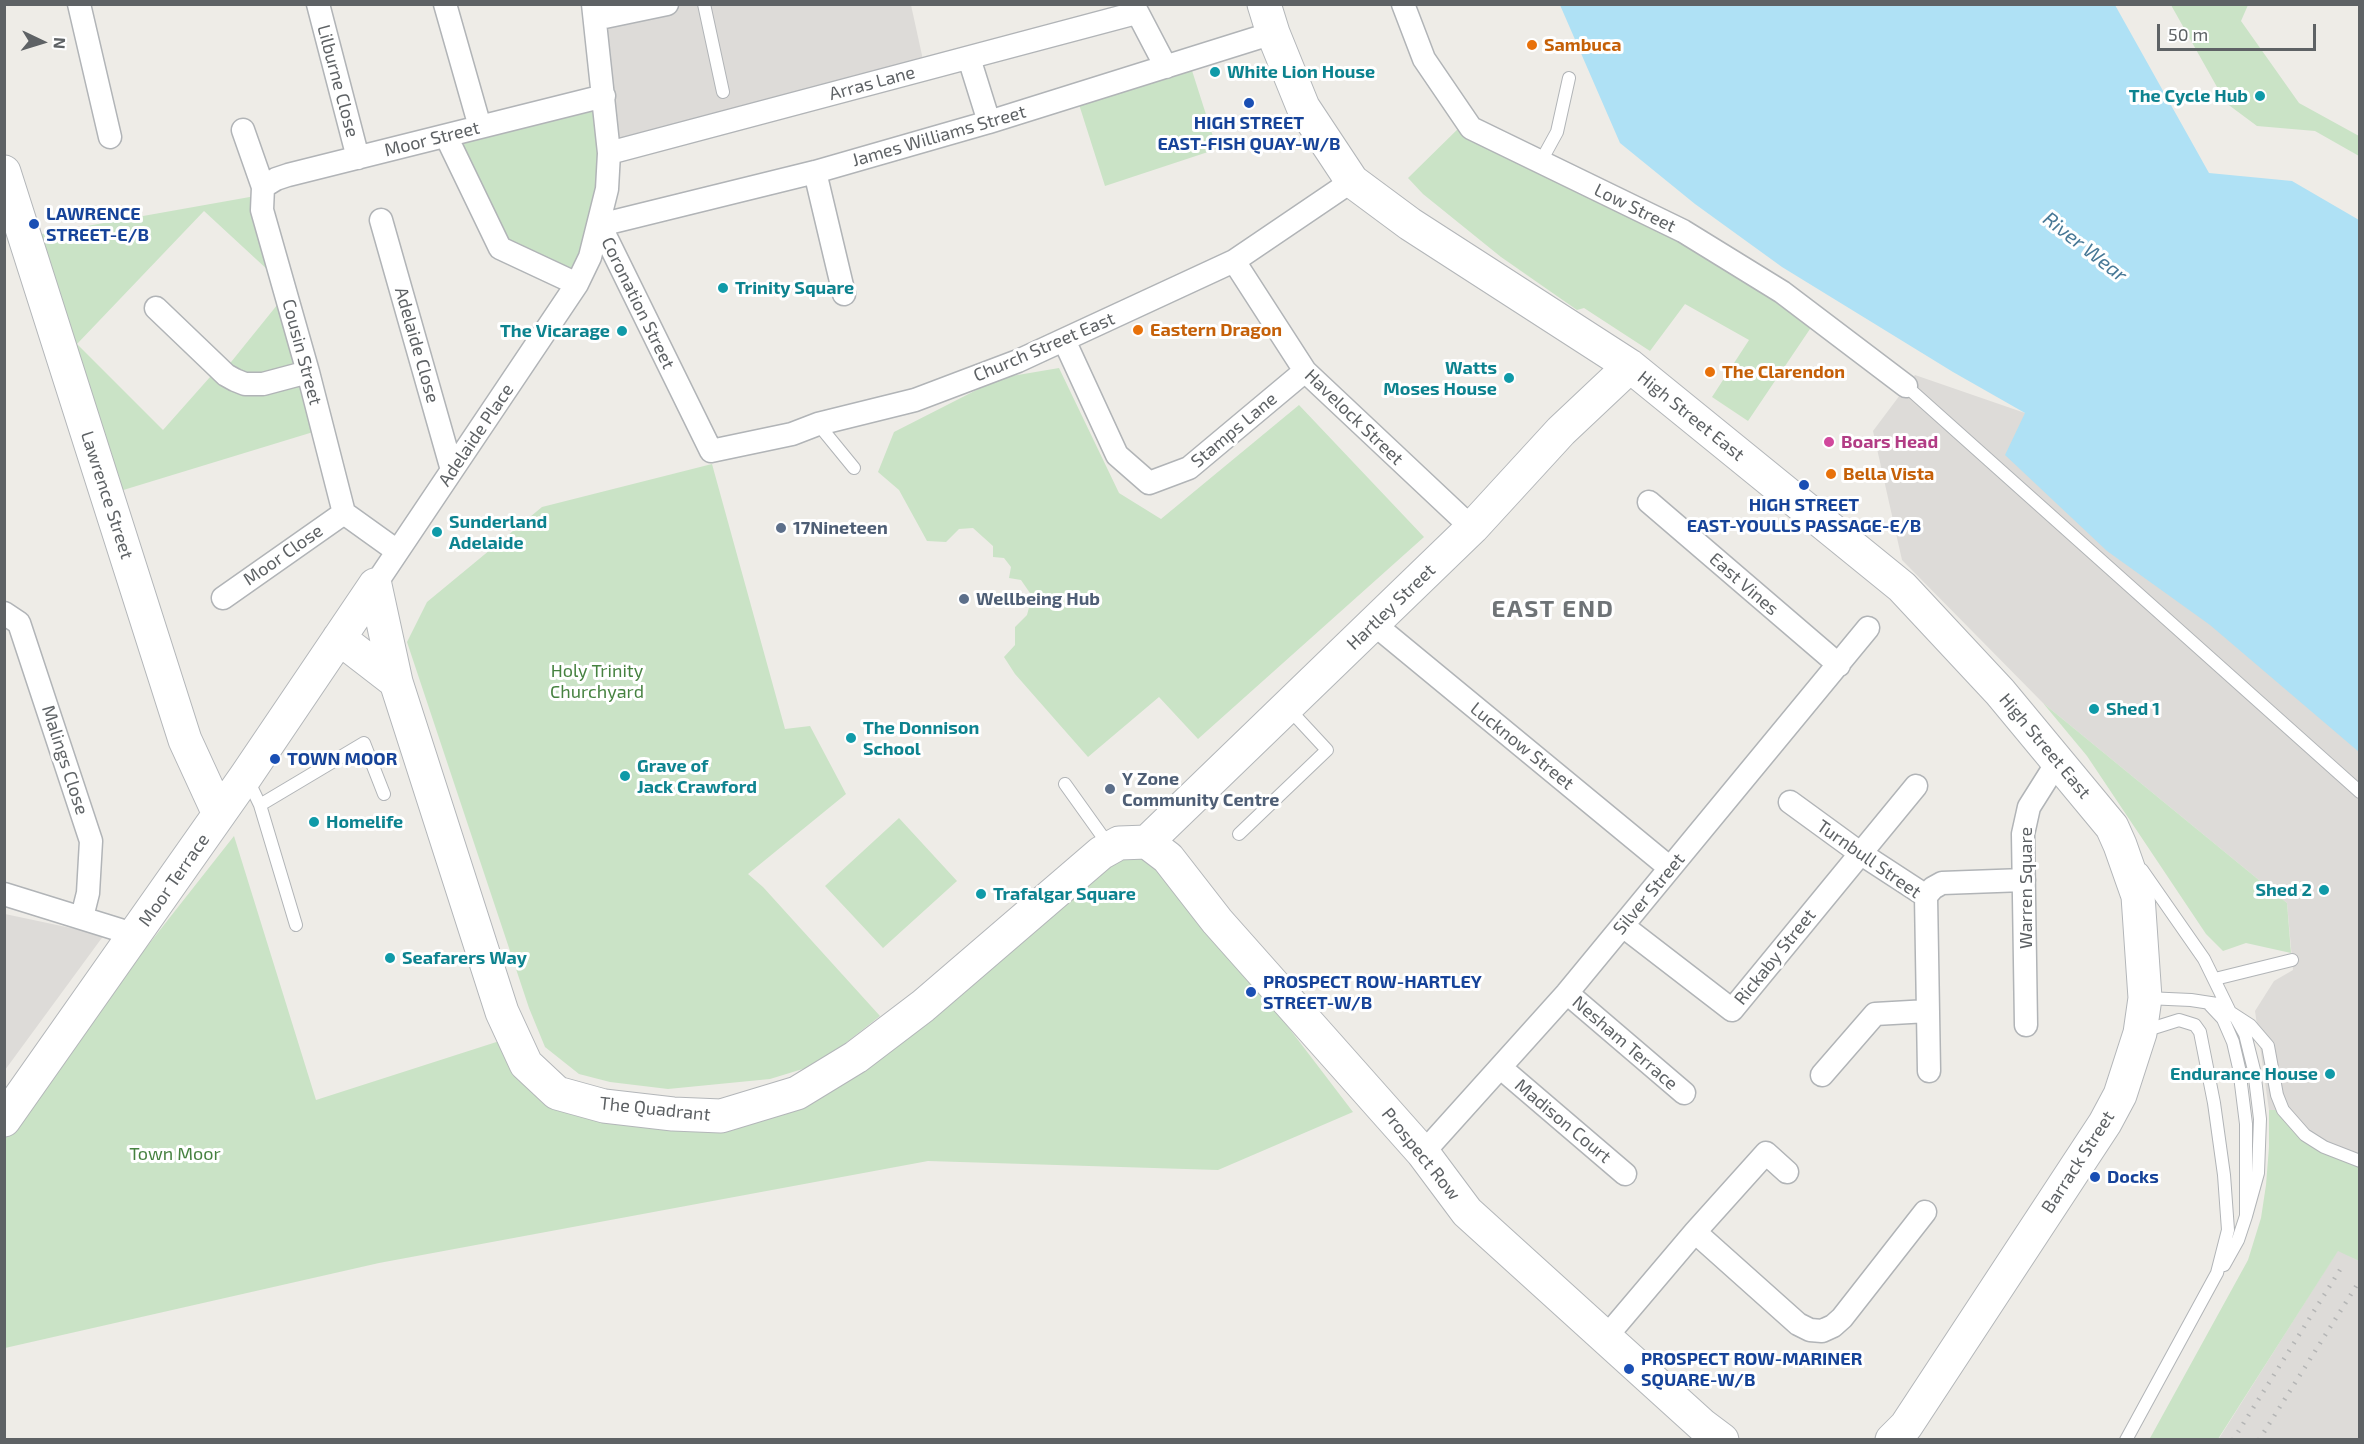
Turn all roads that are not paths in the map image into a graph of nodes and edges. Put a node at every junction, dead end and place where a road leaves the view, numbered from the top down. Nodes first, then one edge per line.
1 (79, 4) edge
2 (318, 4) edge
3 (445, 4) edge
4 (668, 4) edge
5 (704, 4) edge
6 (1403, 4) edge
7 (1134, 9) edge
8 (594, 12) edge
9 (1269, 19) edge
10 (969, 58) junction
11 (1166, 67) junction
12 (1569, 78) dead end
13 (723, 92) dead end
14 (604, 96) junction
15 (989, 122) junction
16 (480, 127) junction
17 (243, 130) dead end
18 (446, 136) junction
19 (110, 137) dead end
20 (609, 153) junction
21 (358, 158) junction
22 (1540, 163) junction
23 (4, 172) edge
24 (815, 172) junction
25 (1352, 181) junction
26 (262, 187) junction
27 (381, 220) dead end
28 (600, 225) junction
29 (1234, 261) junction
30 (577, 284) junction
31 (844, 294) dead end
32 (156, 308) dead end
33 (1064, 340) junction
34 (1630, 366) junction
35 (1305, 371) junction
36 (308, 372) junction
37 (1906, 386) joint
38 (818, 424) junction
39 (711, 451) joint
40 (854, 468) dead end
41 (452, 470) junction
42 (1649, 502) dead end
43 (344, 513) junction
44 (1472, 528) junction
45 (397, 551) junction
46 (375, 585) junction
47 (223, 598) dead end
48 (4, 614) edge
49 (1374, 624) junction
50 (1868, 628) dead end
51 (339, 638) junction
52 (1839, 665) junction
53 (396, 682) junction
54 (1287, 707) junction
55 (2058, 761) junction
56 (1065, 784) dead end
57 (1916, 786) dead end
58 (253, 790) junction
59 (2360, 792) edge
60 (384, 794) dead end
61 (1790, 802) dead end
62 (219, 814) junction
63 (1239, 834) dead end
64 (2116, 836) junction
65 (1147, 842) junction
66 (1110, 848) junction
67 (1860, 854) junction
68 (1670, 868) junction
69 (2024, 880) junction
70 (4, 894) edge
71 (1926, 896) junction
72 (82, 917) junction
73 (296, 925) dead end
74 (1623, 926) junction
75 (136, 935) junction
76 (2292, 960) dead end
77 (2216, 983) junction
78 (1567, 993) junction
79 (2145, 998) junction
80 (1928, 1011) junction
81 (2225, 1012) junction
82 (2026, 1025) dead end
83 (2140, 1033) junction
84 (1501, 1068) junction
85 (1929, 1071) dead end
86 (1822, 1075) dead end
87 (1684, 1093) dead end
88 (4, 1119) edge
89 (1424, 1153) junction
90 (2360, 1161) edge
91 (1787, 1172) dead end
92 (1625, 1174) dead end
93 (1926, 1212) dead end
94 (1695, 1232) junction
95 (2217, 1273) junction
96 (1606, 1337) junction
97 (1722, 1440) edge
98 (1892, 1440) edge
99 (2126, 1440) edge

1 - 19 street
2 - 21 street, Lilburne Close
3 - 16 street
4 - 8 street
5 - 13 lane
6 - 22 street, Low Street
7 - 10 street, Arras Lane
7 - 11 street
8 - 14 street, Coronation Street
9 - 11 street, James Williams Street
9 - 25 street, High Street East
10 - 15 street
10 - 20 street, Arras Lane
11 - 15 street, James Williams Street
12 - 22 lane
14 - 16 street, Moor Street
14 - 20 street, Coronation Street
15 - 24 street, James Williams Street
16 - 18 street, Moor Street
17 - 26 street, Cousin Street
18 - 21 street, Moor Street
18 - 30 street
20 - 28 street, Coronation Street
21 - 26 street, Moor Street
22 - 37 street, Low Street
23 - 62 street, Lawrence Street
24 - 28 street, James Williams Street
24 - 31 street
25 - 29 street, Church Street East
25 - 34 street, High Street East
26 - 36 street, Cousin Street
27 - 41 street, Adelaide Close
28 - 30 street, Adelaide Place
28 - 39 street, Coronation Street
29 - 33 street, Church Street East
29 - 35 street, Havelock Street
30 - 41 street, Adelaide Place
32 - 36 street
33 - 35 street, Stamps Lane
33 - 38 street, Church Street East
34 - 44 street, Hartley Street
34 - 55 street, High Street East
35 - 44 street, Havelock Street
36 - 43 street, Cousin Street
37 - 59 lane
38 - 39 street, Church Street East
38 - 40 lane
41 - 45 street, Adelaide Place
42 - 52 street, East Vines
43 - 45 street
43 - 47 street, Moor Close
44 - 49 street, Hartley Street
45 - 46 street, Adelaide Place
46 - 51 street, Adelaide Place
46 - 53 street, The Quadrant
48 - 72 street, Malings Close
49 - 54 street, Hartley Street
49 - 68 street, Lucknow Street
50 - 52 street, Silver Street
51 - 53 street
51 - 58 street, Moor Terrace
52 - 68 street, Silver Street
53 - 66 street, The Quadrant
54 - 63 lane
54 - 65 street, Hartley Street
55 - 64 street, High Street East
55 - 69 street, Warren Square
56 - 66 lane
57 - 67 street
58 - 60 lane
58 - 62 street, Moor Terrace
58 - 73 lane
61 - 67 street, Turnbull Street
62 - 75 street, Moor Terrace
64 - 77 lane
64 - 79 street, Barrack Street
65 - 66 street, The Quadrant
65 - 89 street, Prospect Row
67 - 71 street, Turnbull Street
67 - 74 street, Rickaby Street
68 - 74 street, Silver Street
69 - 71 street
69 - 82 street, Warren Square
70 - 72 street
71 - 80 street, Turnbull Street
72 - 75 street
74 - 78 street, Silver Street
75 - 88 street, Moor Terrace
76 - 77 lane
77 - 81 lane
78 - 84 street, Silver Street
78 - 87 street, Nesham Terrace
79 - 81 lane
79 - 83 street, Barrack Street
80 - 85 street, Turnbull Street
80 - 86 street
81 - 90 lane
81 - 95 lane
83 - 95 lane
83 - 98 street, Barrack Street
84 - 89 street, Silver Street
84 - 92 street, Madison Court
89 - 96 street, Prospect Row
91 - 94 street
93 - 94 street
94 - 96 street
95 - 99 lane
96 - 97 street, Prospect Row

